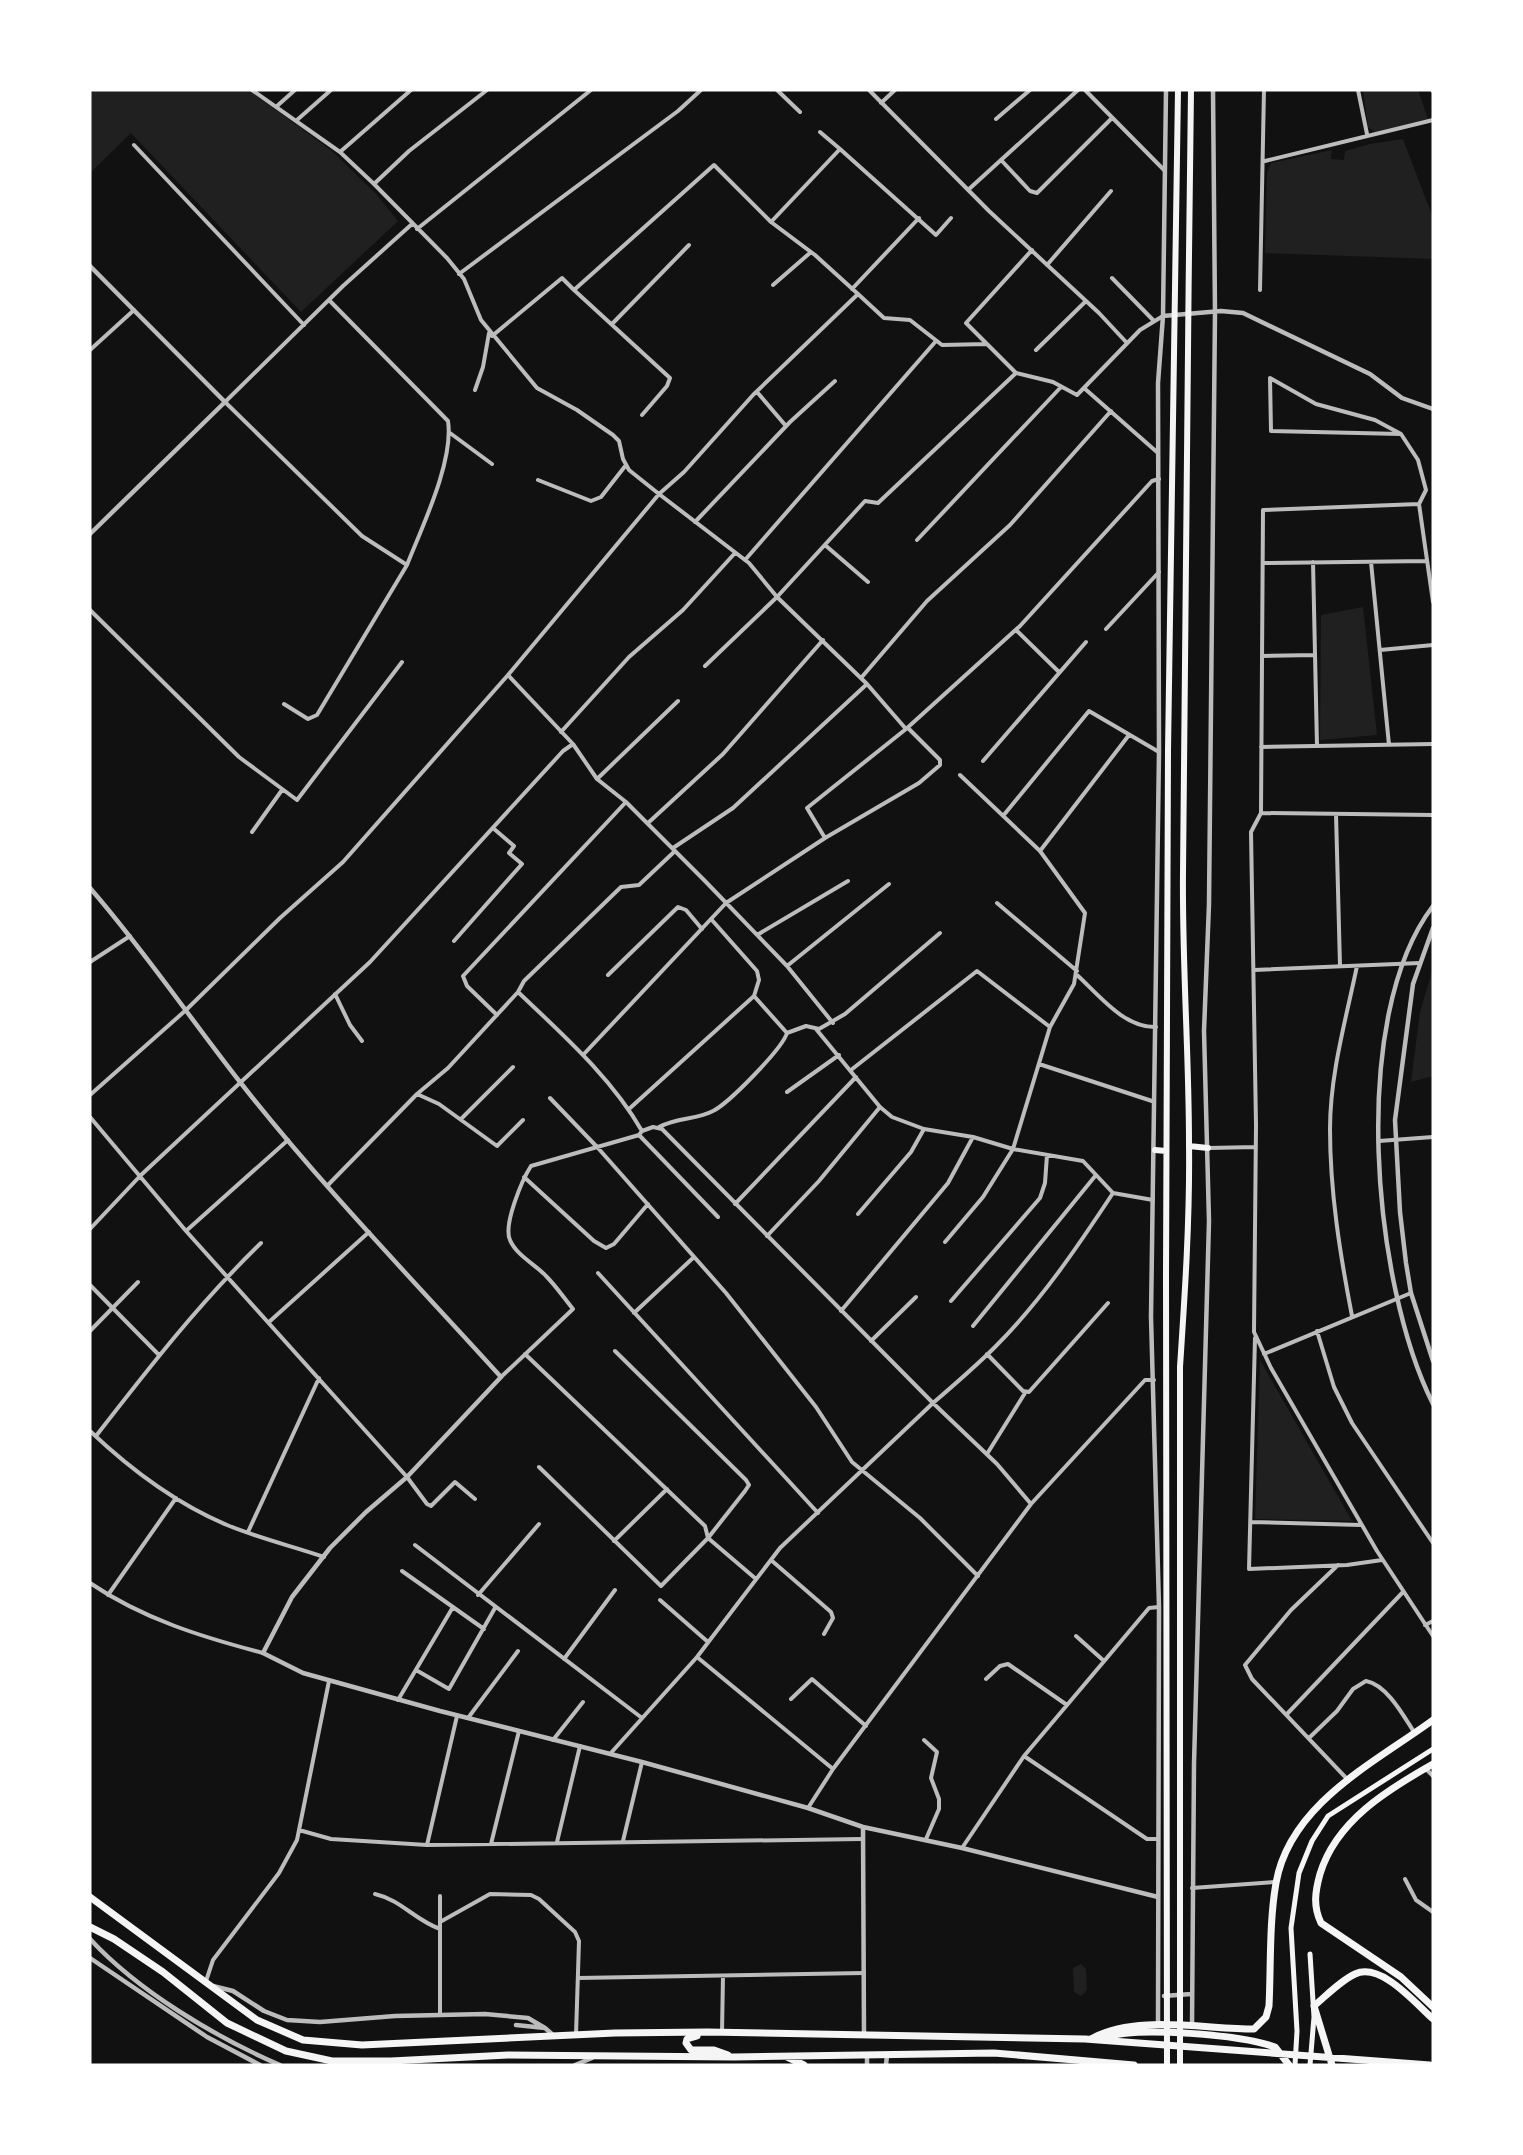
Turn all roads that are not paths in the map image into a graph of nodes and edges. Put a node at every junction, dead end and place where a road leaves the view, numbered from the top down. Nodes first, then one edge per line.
1 (252, 90) edge
2 (295, 90) edge
3 (331, 90) edge
4 (411, 90) edge
5 (487, 90) edge
6 (591, 90) edge
7 (701, 90) edge
8 (777, 90) edge
9 (869, 90) edge
10 (896, 90) edge
11 (1030, 90) edge
12 (1078, 90) edge
13 (1085, 90) edge
14 (1166, 90) edge
15 (1178, 90) edge
16 (1191, 90) edge
17 (1213, 90) edge
18 (1264, 90) edge
19 (1358, 90) edge
20 (881, 103) junction
21 (277, 106) junction
22 (800, 112) dead end
23 (1112, 118) junction
24 (996, 119) dead end
25 (297, 120) junction
26 (1433, 120) edge
27 (820, 132) dead end
28 (1367, 134) junction
29 (134, 145) dead end
30 (840, 149) junction
31 (340, 152) junction
32 (1000, 160) junction
33 (1265, 160) junction
34 (1166, 171) junction
35 (374, 184) junction
36 (968, 190) junction
37 (1111, 191) dead end
38 (918, 218) junction
39 (951, 218) dead end
40 (771, 222) junction
41 (412, 224) junction
42 (417, 229) junction
43 (689, 245) dead end
44 (1032, 250) junction
45 (812, 252) junction
46 (1047, 265) junction
47 (90, 266) edge
48 (459, 274) junction
49 (1112, 278) dead end
50 (773, 285) dead end
51 (852, 289) junction
52 (574, 290) junction
53 (1260, 290) dead end
54 (858, 294) junction
55 (329, 300) junction
56 (1086, 301) junction
57 (134, 310) junction
58 (1215, 313) junction
59 (1163, 316) junction
60 (1154, 321) junction
61 (612, 324) junction
62 (303, 325) junction
63 (491, 334) junction
64 (936, 341) junction
65 (1126, 343) junction
66 (987, 344) junction
67 (90, 350) edge
68 (1036, 350) dead end
69 (1016, 373) junction
70 (835, 381) dead end
71 (1061, 387) junction
72 (1084, 388) junction
73 (475, 390) dead end
74 (757, 392) junction
75 (225, 402) junction
76 (1433, 409) edge
77 (1111, 411) junction
78 (642, 415) dead end
79 (786, 426) junction
80 (450, 433) junction
81 (1401, 434) junction
82 (1159, 454) junction
83 (492, 464) dead end
84 (626, 465) junction
85 (1159, 478) junction
86 (538, 480) dead end
87 (1433, 489) edge
88 (1426, 490) junction
89 (658, 494) junction
90 (1419, 504) junction
91 (695, 522) junction
92 (90, 534) edge
93 (917, 540) dead end
94 (825, 545) junction
95 (735, 553) junction
96 (745, 560) junction
97 (1371, 561) junction
98 (1427, 561) junction
99 (1313, 562) junction
100 (1263, 563) junction
101 (407, 565) junction
102 (1160, 571) junction
103 (868, 582) dead end
104 (777, 597) junction
105 (1433, 602) edge
106 (90, 610) edge
107 (1106, 629) dead end
108 (1016, 630) junction
109 (823, 640) junction
110 (1086, 642) dead end
111 (1433, 645) edge
112 (1380, 650) junction
113 (1262, 656) junction
114 (1315, 656) junction
115 (402, 662) dead end
116 (705, 666) dead end
117 (1059, 672) junction
118 (508, 675) junction
119 (861, 678) junction
120 (867, 684) junction
121 (678, 701) dead end
122 (284, 704) dead end
123 (908, 728) junction
124 (561, 732) junction
125 (1129, 735) junction
126 (1433, 744) edge
127 (1389, 745) junction
128 (571, 746) junction
129 (1317, 746) junction
130 (1262, 747) junction
131 (1159, 752) junction
132 (983, 761) dead end
133 (960, 775) dead end
134 (597, 779) junction
135 (282, 790) junction
136 (625, 803) junction
137 (1261, 813) junction
138 (1336, 814) junction
139 (1433, 815) edge
140 (1003, 816) junction
141 (648, 823) junction
142 (493, 828) junction
143 (252, 832) dead end
144 (825, 838) junction
145 (673, 851) junction
146 (1040, 851) junction
147 (848, 882) dead end
148 (889, 884) dead end
149 (90, 888) edge
150 (726, 903) junction
151 (997, 903) dead end
152 (1433, 906) edge
153 (713, 917) junction
154 (1433, 928) edge
155 (702, 929) junction
156 (940, 933) dead end
157 (130, 935) junction
158 (757, 935) junction
159 (454, 941) dead end
160 (90, 962) edge
161 (1420, 963) junction
162 (1401, 964) junction
163 (787, 966) junction
164 (1340, 966) junction
165 (1357, 966) junction
166 (1254, 970) junction
167 (1077, 973) junction
168 (608, 975) dead end
169 (518, 992) junction
170 (335, 994) junction
171 (754, 996) junction
172 (186, 1010) junction
173 (497, 1015) junction
174 (833, 1023) junction
175 (1050, 1027) junction
176 (1156, 1027) junction
177 (817, 1029) junction
178 (787, 1033) junction
179 (362, 1041) dead end
180 (583, 1055) junction
181 (839, 1055) junction
182 (1039, 1064) junction
183 (513, 1067) dead end
184 (853, 1068) junction
185 (856, 1077) junction
186 (241, 1083) junction
187 (787, 1092) dead end
188 (417, 1094) junction
189 (90, 1095) edge
190 (550, 1098) dead end
191 (1152, 1101) junction
192 (880, 1107) junction
193 (629, 1109) junction
194 (90, 1117) edge
195 (460, 1119) junction
196 (523, 1120) dead end
197 (659, 1127) junction
198 (924, 1129) junction
199 (640, 1133) junction
200 (974, 1137) junction
201 (1433, 1137) edge
202 (289, 1139) junction
203 (1379, 1141) junction
204 (1396, 1141) junction
205 (1189, 1146) junction
206 (1256, 1147) junction
207 (598, 1148) junction
208 (1208, 1148) junction
209 (1013, 1149) junction
210 (1155, 1150) junction
211 (1167, 1151) junction
212 (1047, 1155) junction
213 (141, 1175) junction
214 (1096, 1175) junction
215 (524, 1177) junction
216 (328, 1185) junction
217 (1113, 1193) junction
218 (1153, 1200) junction
219 (648, 1204) junction
220 (735, 1204) junction
221 (858, 1215) dead end
222 (718, 1217) dead end
223 (90, 1229) edge
224 (186, 1231) junction
225 (369, 1231) junction
226 (767, 1236) junction
227 (945, 1242) dead end
228 (261, 1243) dead end
229 (694, 1257) junction
230 (598, 1274) dead end
231 (227, 1276) junction
232 (138, 1282) dead end
233 (90, 1285) edge
234 (1411, 1293) junction
235 (916, 1297) dead end
236 (1397, 1298) junction
237 (951, 1301) dead end
238 (1108, 1303) dead end
239 (112, 1308) junction
240 (841, 1311) junction
241 (634, 1313) junction
242 (1352, 1316) junction
243 (269, 1322) junction
244 (974, 1326) dead end
245 (90, 1331) edge
246 (1317, 1331) junction
247 (1255, 1334) junction
248 (872, 1341) junction
249 (615, 1351) dead end
250 (525, 1354) junction
251 (987, 1354) junction
252 (1264, 1354) junction
253 (159, 1355) junction
254 (1433, 1361) edge
255 (501, 1377) junction
256 (319, 1378) junction
257 (1154, 1380) junction
258 (1025, 1393) junction
259 (933, 1403) junction
260 (1433, 1404) edge
261 (90, 1431) edge
262 (96, 1436) junction
263 (987, 1454) junction
264 (539, 1467) dead end
265 (862, 1470) junction
266 (406, 1477) junction
267 (667, 1489) junction
268 (176, 1497) junction
269 (475, 1499) dead end
270 (1031, 1504) junction
271 (818, 1513) junction
272 (1251, 1522) junction
273 (538, 1524) dead end
274 (1362, 1525) junction
275 (248, 1532) junction
276 (708, 1538) junction
277 (614, 1541) junction
278 (1433, 1543) edge
279 (415, 1545) dead end
280 (324, 1557) junction
281 (771, 1560) junction
282 (1382, 1560) junction
283 (1338, 1565) junction
284 (402, 1571) dead end
285 (978, 1576) junction
286 (756, 1579) junction
287 (90, 1583) edge
288 (615, 1590) dead end
289 (1403, 1592) junction
290 (108, 1595) junction
291 (478, 1595) junction
292 (660, 1600) dead end
293 (453, 1607) junction
294 (1159, 1607) junction
295 (495, 1608) junction
296 (1433, 1621) edge
297 (1425, 1625) junction
298 (484, 1629) junction
299 (824, 1634) dead end
300 (1076, 1636) dead end
301 (1433, 1636) edge
302 (708, 1642) junction
303 (518, 1651) dead end
304 (263, 1653) junction
305 (697, 1657) junction
306 (564, 1659) junction
307 (1104, 1661) junction
308 (416, 1670) junction
309 (987, 1679) dead end
310 (329, 1681) junction
311 (791, 1699) dead end
312 (398, 1700) junction
313 (583, 1702) dead end
314 (1067, 1705) junction
315 (1287, 1714) junction
316 (457, 1716) junction
317 (468, 1718) junction
318 (642, 1718) junction
319 (1433, 1720) edge
320 (866, 1725) junction
321 (519, 1731) junction
322 (1415, 1733) junction
323 (1309, 1738) junction
324 (553, 1740) junction
325 (924, 1740) dead end
326 (580, 1746) junction
327 (1433, 1749) edge
328 (610, 1754) junction
329 (1024, 1756) junction
330 (642, 1762) junction
331 (1433, 1764) edge
332 (1425, 1768) junction
333 (833, 1769) junction
334 (1433, 1776) edge
335 (1348, 1780) junction
336 (808, 1808) junction
337 (863, 1827) junction
338 (299, 1830) junction
339 (862, 1839) junction
340 (926, 1839) junction
341 (1157, 1839) junction
342 (623, 1841) junction
343 (557, 1842) junction
344 (491, 1844) junction
345 (427, 1845) junction
346 (962, 1848) junction
347 (1405, 1879) dead end
348 (1276, 1882) junction
349 (1192, 1888) junction
350 (375, 1894) dead end
351 (440, 1896) dead end
352 (90, 1897) edge
353 (1158, 1898) junction
354 (1433, 1912) edge
355 (440, 1922) junction
356 (90, 1927) edge
357 (440, 1929) junction
358 (90, 1939) edge
359 (1310, 1953) dead end
360 (90, 1958) edge
361 (864, 1973) junction
362 (723, 1976) junction
363 (578, 1978) junction
364 (205, 1984) junction
365 (1191, 1994) junction
366 (1158, 1996) junction
367 (1314, 2006) junction
368 (1433, 2007) edge
369 (440, 2015) junction
370 (1433, 2019) edge
371 (516, 2025) dead end
372 (1158, 2025) junction
373 (1192, 2027) junction
374 (545, 2028) junction
375 (707, 2032) junction
376 (722, 2033) junction
377 (576, 2035) junction
378 (864, 2035) junction
379 (554, 2037) junction
380 (1090, 2039) junction
381 (1101, 2039) junction
382 (887, 2055) junction
383 (786, 2056) junction
384 (867, 2056) junction
385 (594, 2057) junction
386 (734, 2057) junction
387 (1098, 2063) edge
388 (1117, 2064) edge
389 (260, 2065) edge
390 (280, 2065) edge
391 (574, 2065) edge
392 (804, 2065) edge
393 (867, 2065) edge
394 (886, 2065) edge
395 (1134, 2065) edge
396 (1167, 2065) edge
397 (1180, 2065) edge
398 (1289, 2065) edge
399 (1295, 2065) edge
400 (1310, 2065) edge
401 (1332, 2065) edge
402 (1430, 2065) edge

1 - 21 street
2 - 21 street
3 - 25 street
4 - 31 street
5 - 35 street
6 - 42 street
7 - 48 street
8 - 22 street
9 - 20 street
10 - 20 street
11 - 24 street
12 - 32 street
13 - 23 street
14 - 34 street
15 - 211 main road
16 - 205 main road
17 - 58 street
18 - 33 street
19 - 28 street
20 - 36 street
21 - 25 street
23 - 32 street
23 - 34 street
25 - 31 street
26 - 28 street
27 - 30 street
28 - 33 street
29 - 62 street
30 - 38 street
30 - 40 street
31 - 35 street
32 - 36 street
33 - 53 street
34 - 59 street
35 - 41 street
36 - 44 street
37 - 46 street
38 - 39 street
38 - 51 street
40 - 45 street
40 - 52 street
41 - 42 street
41 - 55 street
42 - 48 street
43 - 61 street
44 - 46 street
44 - 66 street
45 - 50 street
45 - 51 street
46 - 56 street
47 - 57 street
48 - 63 street
49 - 60 street
51 - 54 street
52 - 61 street
52 - 63 street
54 - 64 street
54 - 74 street
55 - 62 street
55 - 80 street
56 - 65 street
56 - 68 street
57 - 67 street
57 - 75 street
58 - 59 street
58 - 76 street
58 - 208 street
59 - 60 street
59 - 82 street
60 - 65 street
61 - 78 street
62 - 75 street
63 - 73 street
63 - 84 street
64 - 66 street
64 - 96 street
65 - 72 street
66 - 69 street
69 - 71 street
69 - 94 street
70 - 79 street
71 - 72 street
71 - 93 street
72 - 77 street
74 - 79 street
74 - 89 street
75 - 92 street
75 - 101 street
77 - 82 street
77 - 119 street
79 - 91 street
80 - 83 street
80 - 101 street
81 - 81 street
81 - 88 street
82 - 85 street
84 - 86 street
84 - 89 street
85 - 102 street
85 - 108 street
87 - 88 street
88 - 90 street
89 - 91 street
89 - 118 street
90 - 98 street
90 - 100 street
91 - 95 street
94 - 103 street
94 - 104 street
95 - 96 street
95 - 124 street
96 - 104 street
97 - 98 street
97 - 99 street
97 - 112 street
98 - 105 street
99 - 100 street
99 - 114 street
100 - 113 street
101 - 122 street
102 - 107 street
102 - 131 street
104 - 109 street
104 - 116 street
106 - 135 street
108 - 117 street
108 - 123 street
109 - 119 street
109 - 141 street
110 - 117 street
111 - 112 street
112 - 127 street
113 - 114 street
113 - 130 street
114 - 129 street
115 - 135 street
117 - 132 street
118 - 124 street
118 - 172 street
119 - 120 street
120 - 123 street
120 - 145 street
121 - 134 street
123 - 144 street
123 - 144 street
124 - 128 street
125 - 131 street
125 - 140 street
125 - 146 street
126 - 127 street
127 - 129 street
128 - 134 street
128 - 142 street
129 - 130 street
130 - 137 street
131 - 176 street
133 - 140 street
134 - 136 street
135 - 143 street
136 - 141 street
136 - 173 street
137 - 138 street
137 - 166 street
138 - 139 street
138 - 164 street
140 - 146 street
141 - 145 street
142 - 159 street
142 - 170 street
144 - 150 street
145 - 150 street
145 - 169 street
146 - 167 street
147 - 158 street
148 - 163 street
149 - 157 street
150 - 153 street
150 - 158 street
151 - 167 street
152 - 162 street
153 - 155 street
153 - 171 street
154 - 161 street
155 - 168 street
155 - 180 street
156 - 174 street
157 - 160 street
157 - 172 street
158 - 163 street
161 - 162 street
161 - 204 street
162 - 165 street
162 - 203 street
163 - 174 street
164 - 165 street
164 - 166 street
165 - 242 street
166 - 206 street
167 - 175 street
167 - 176 street
169 - 173 street
169 - 180 street
170 - 179 street
170 - 186 street
171 - 178 street
171 - 193 street
172 - 186 street
172 - 189 street
173 - 188 street
174 - 177 street
175 - 182 street
175 - 184 street
176 - 191 street
177 - 178 street
177 - 181 street
178 - 197 street
180 - 193 street
181 - 184 street
181 - 187 street
182 - 191 street
182 - 209 street
183 - 195 street
184 - 185 street
185 - 192 street
185 - 220 street
186 - 202 street
186 - 213 street
188 - 195 street
188 - 216 street
190 - 207 street
191 - 210 street
192 - 198 street
192 - 226 street
193 - 199 street
194 - 213 street
195 - 196 street
197 - 199 street
197 - 220 street
198 - 200 street
198 - 221 street
199 - 207 street
199 - 222 street
200 - 209 street
200 - 240 street
201 - 204 street
202 - 216 street
202 - 224 street
203 - 204 street
203 - 236 street
204 - 234 street
205 - 208 main road
205 - 397 main road
206 - 208 street
206 - 247 street
207 - 215 street
207 - 219 street
208 - 349 street
209 - 212 street
209 - 227 street
210 - 211 main road
210 - 218 street
211 - 396 main road
212 - 214 street
212 - 237 street
213 - 223 street
213 - 224 street
214 - 217 street
214 - 244 street
215 - 219 street
215 - 250 street
216 - 225 street
217 - 218 street
217 - 251 street
218 - 257 street
219 - 229 street
220 - 226 street
224 - 231 street
225 - 243 street
225 - 255 street
226 - 240 street
228 - 231 street
229 - 241 street
229 - 265 street
230 - 241 street
231 - 243 street
231 - 253 street
232 - 239 street
233 - 239 street
234 - 236 street
234 - 254 street
235 - 248 street
236 - 242 street
236 - 260 street
238 - 258 street
239 - 245 street
239 - 253 street
240 - 248 street
241 - 271 street
242 - 246 street
243 - 256 street
246 - 252 street
246 - 278 street
247 - 252 street
247 - 272 street
248 - 259 street
249 - 276 street
250 - 255 street
250 - 267 street
251 - 258 street
251 - 259 street
252 - 274 street
253 - 262 street
255 - 266 street
256 - 266 street
256 - 275 street
257 - 270 street
257 - 294 street
258 - 263 street
259 - 263 street
259 - 265 street
261 - 262 street
262 - 268 street
263 - 270 street
264 - 277 street
265 - 271 street
265 - 285 street
266 - 269 street
266 - 280 street
267 - 276 street
267 - 277 street
268 - 275 street
268 - 290 street
270 - 285 street
271 - 281 street
272 - 274 street
272 - 283 street
273 - 291 street
274 - 282 street
275 - 280 street
276 - 277 street
276 - 286 street
279 - 291 street
280 - 304 street
281 - 286 street
281 - 299 street
282 - 283 street
282 - 289 street
283 - 315 street
284 - 293 street
285 - 320 street
286 - 302 street
287 - 290 street
288 - 306 street
289 - 297 street
289 - 315 street
290 - 304 street
291 - 295 street
292 - 302 street
293 - 298 street
293 - 308 street
294 - 307 street
294 - 341 street
295 - 298 street
295 - 306 street
296 - 297 street
297 - 301 street
298 - 308 street
300 - 307 street
302 - 305 street
303 - 317 street
304 - 310 street
305 - 318 street
305 - 333 street
306 - 318 street
307 - 314 street
308 - 312 street
309 - 314 street
310 - 312 street
310 - 338 street
311 - 320 street
312 - 316 street
313 - 324 street
314 - 329 street
315 - 323 street
316 - 317 street
316 - 345 street
317 - 321 street
318 - 328 street
319 - 322 highway
320 - 333 street
321 - 324 street
321 - 344 street
322 - 323 street
322 - 335 highway
323 - 335 street
324 - 326 street
325 - 340 street
326 - 328 street
326 - 343 street
327 - 399 main road
328 - 330 street
329 - 341 street
329 - 346 street
330 - 336 street
330 - 342 street
331 - 332 highway
332 - 334 street
332 - 368 highway
333 - 336 street
335 - 348 highway
336 - 337 street
337 - 339 street
337 - 340 street
338 - 345 street
338 - 364 street
339 - 342 street
339 - 361 street
340 - 346 street
341 - 353 street
342 - 343 street
343 - 344 street
344 - 345 street
346 - 353 street
347 - 354 street
348 - 349 street
348 - 373 highway
349 - 365 street
350 - 357 street
351 - 355 street
352 - 364 highway
353 - 366 street
355 - 357 street
355 - 363 street
356 - 385 highway
357 - 369 street
358 - 390 street
359 - 367 main road
360 - 389 street
361 - 362 street
361 - 378 street
362 - 363 street
362 - 376 street
363 - 377 street
364 - 369 street
364 - 379 highway
365 - 366 street
365 - 373 street
366 - 372 street
367 - 370 highway
367 - 400 main road
367 - 401 highway
369 - 374 street
371 - 374 street
372 - 373 highway
372 - 380 highway
374 - 379 street
375 - 376 highway
375 - 377 highway
375 - 386 highway
376 - 378 highway
377 - 379 highway
378 - 380 highway
380 - 381 highway
381 - 398 highway
381 - 402 highway
382 - 384 highway
382 - 387 highway
382 - 394 street
383 - 384 highway
383 - 386 highway
383 - 392 highway
384 - 393 street
385 - 386 highway
385 - 391 street
387 - 388 highway
388 - 395 highway

